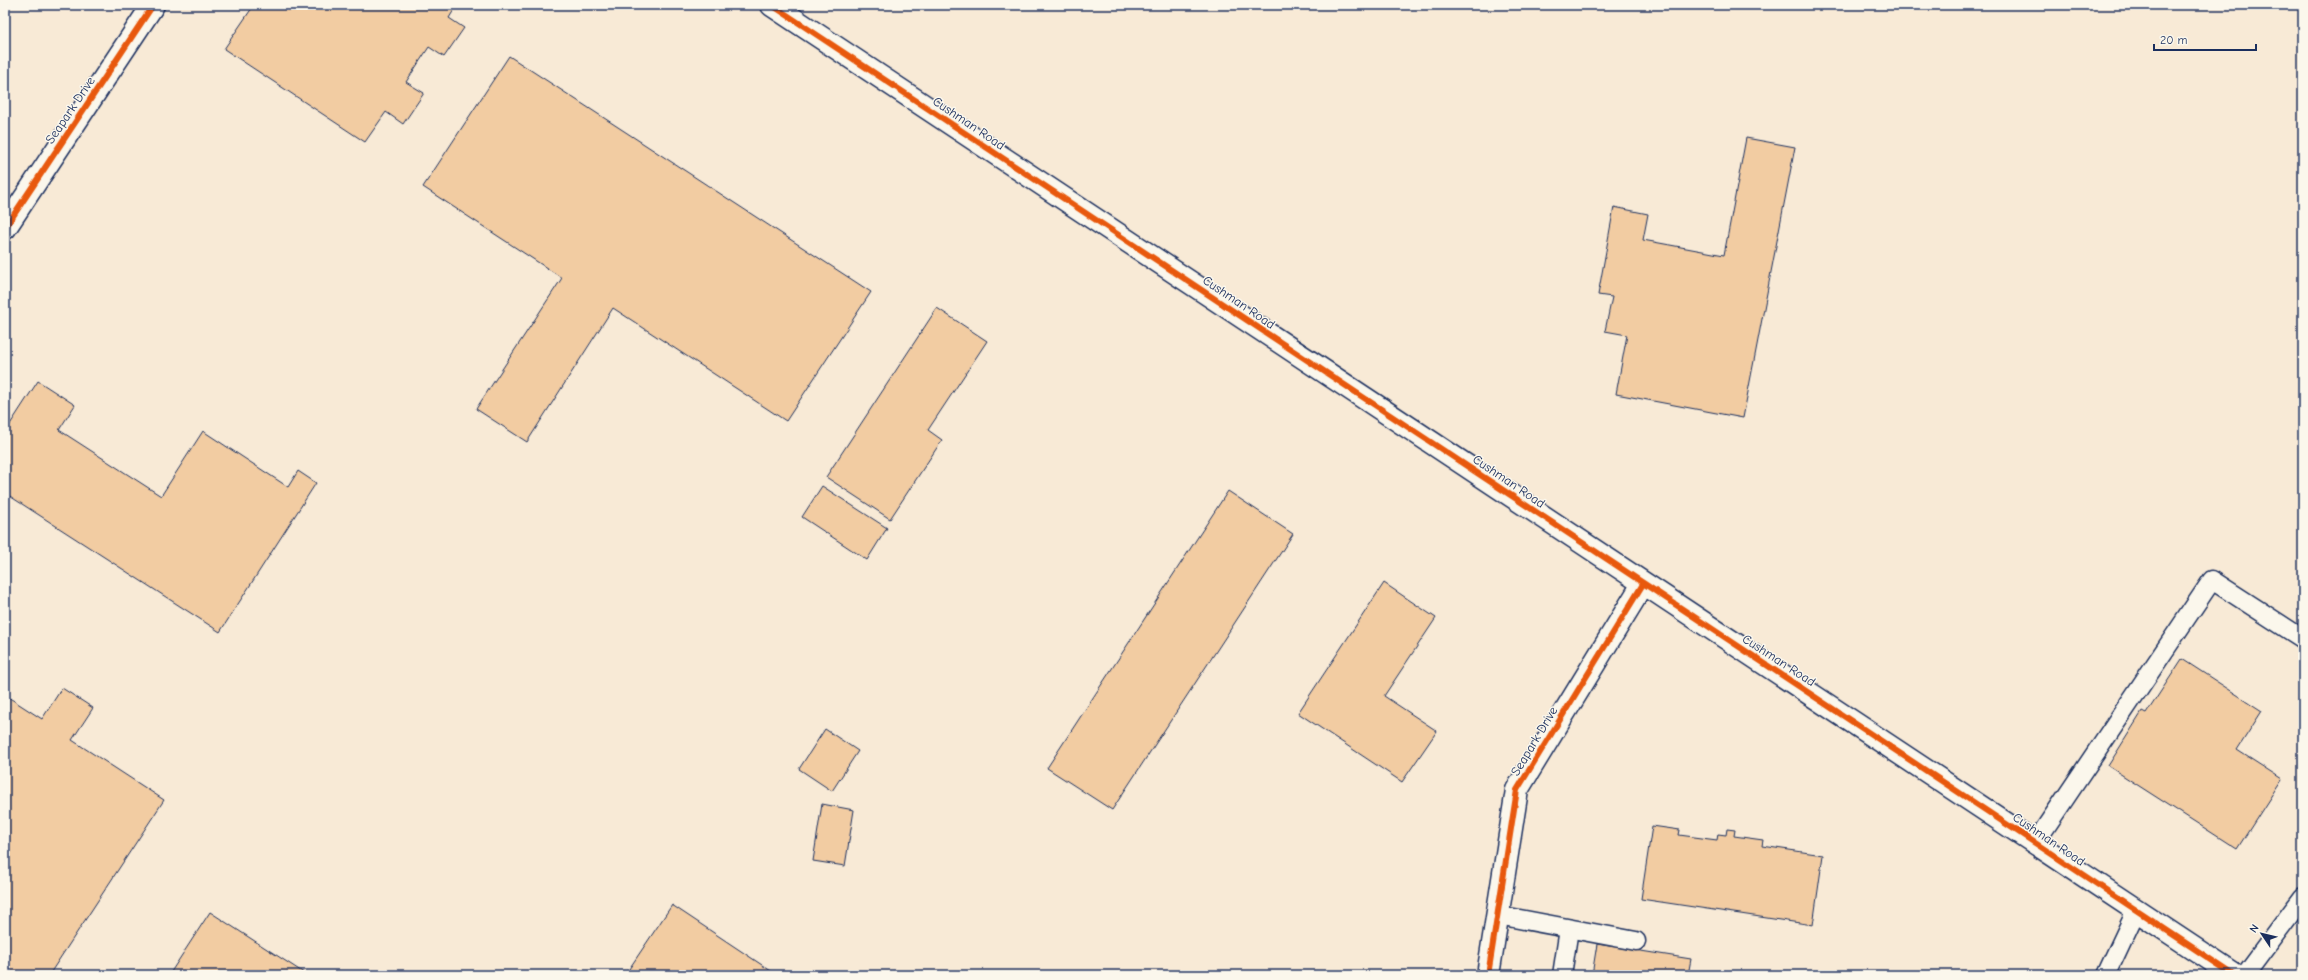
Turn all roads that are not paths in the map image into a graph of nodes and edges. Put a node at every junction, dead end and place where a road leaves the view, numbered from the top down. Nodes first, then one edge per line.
1 (154, 5) edge
2 (772, 5) edge
3 (5, 228) edge
4 (1643, 584) junction
5 (2303, 639) edge
6 (2035, 843) junction
7 (2303, 897) edge
8 (2136, 911) junction
9 (1498, 915) junction
10 (1569, 929) junction
11 (1636, 941) dead end
12 (1488, 975) edge
13 (1562, 975) edge
14 (2106, 975) edge
15 (2234, 975) edge
16 (2245, 975) edge

1 - 3 street, Seapark Drive
2 - 4 street, Cushman Road
4 - 6 street, Cushman Road
4 - 9 street, Seapark Drive
5 - 6 lane
6 - 8 street, Cushman Road
7 - 16 lane
8 - 14 lane
8 - 15 street, Cushman Road
9 - 10 lane
9 - 12 street, Seapark Drive
10 - 11 lane
10 - 13 lane

